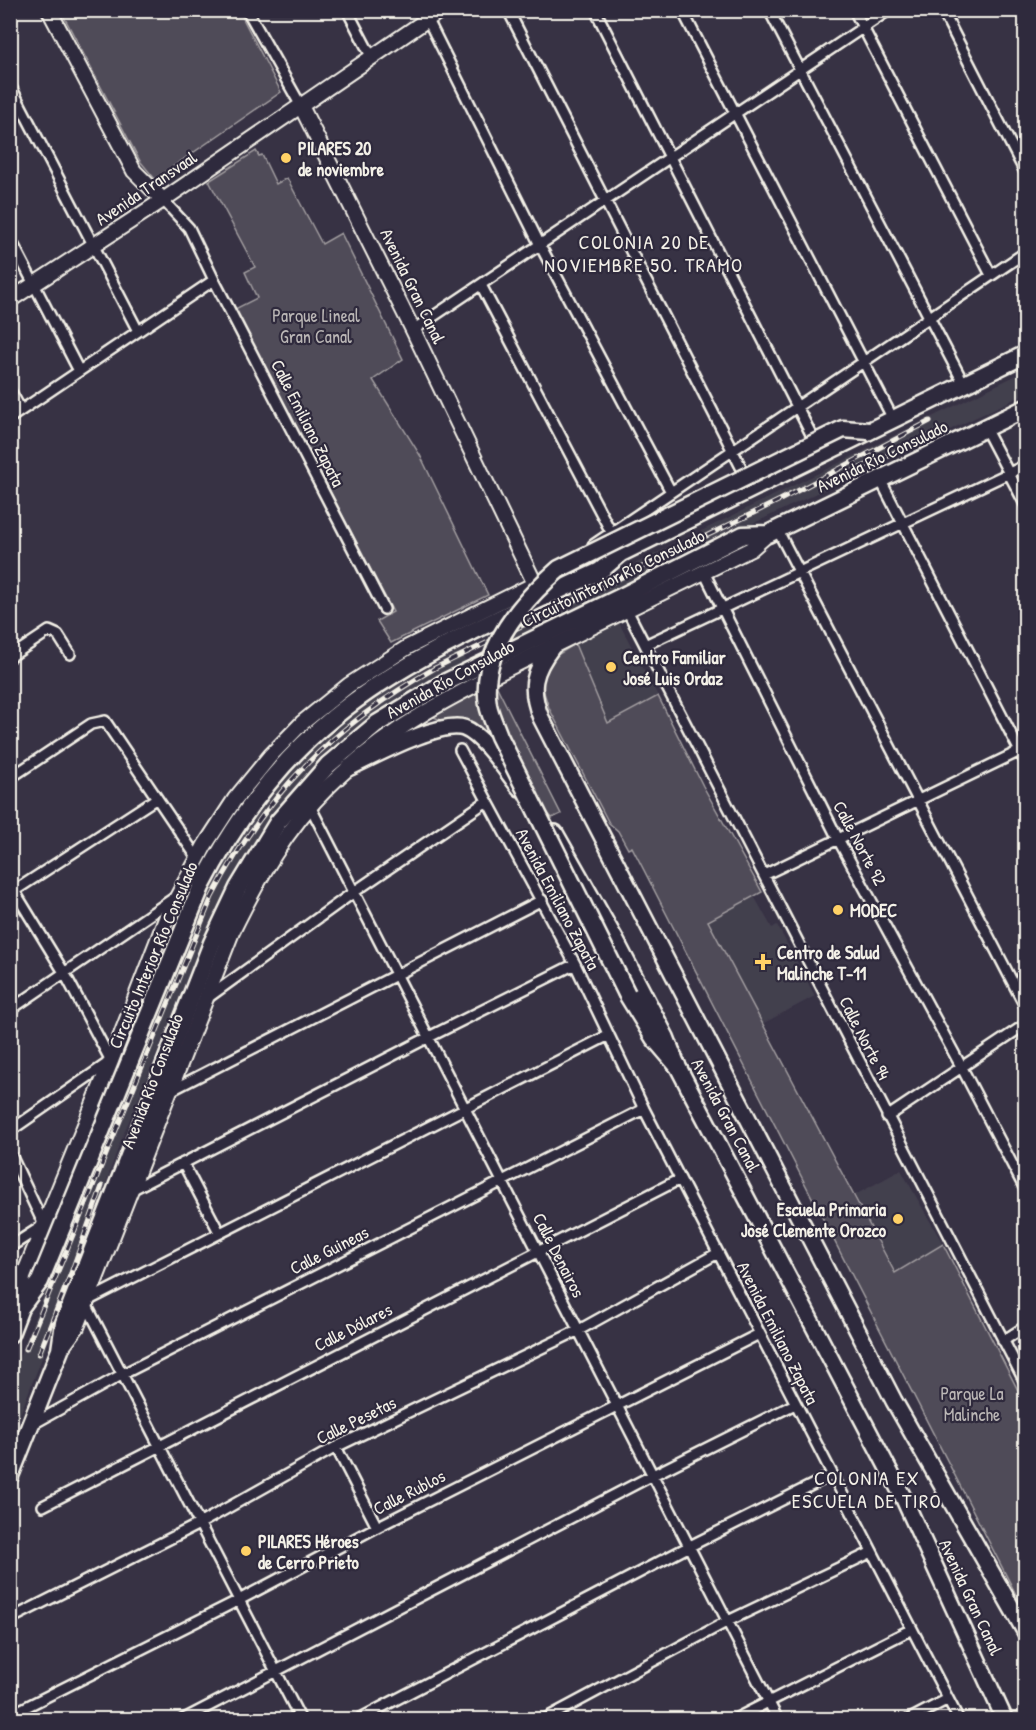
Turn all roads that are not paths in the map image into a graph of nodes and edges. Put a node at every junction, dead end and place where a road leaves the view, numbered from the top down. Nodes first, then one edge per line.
1 (49, 10) edge
2 (248, 10) edge
3 (347, 10) edge
4 (441, 10) edge
5 (508, 10) edge
6 (595, 10) edge
7 (682, 10) edge
8 (769, 10) edge
9 (854, 10) edge
10 (889, 10) edge
11 (942, 10) edge
12 (425, 15) edge
13 (863, 28) junction
14 (372, 58) junction
15 (800, 70) junction
16 (10, 85) edge
17 (301, 106) junction
18 (734, 115) junction
19 (670, 158) junction
20 (1026, 174) edge
21 (163, 200) junction
22 (606, 201) junction
23 (10, 238) edge
24 (93, 245) junction
25 (540, 245) junction
26 (1026, 252) edge
27 (991, 275) junction
28 (214, 280) junction
29 (34, 284) junction
30 (481, 285) junction
31 (10, 300) edge
32 (928, 318) junction
33 (413, 330) junction
34 (138, 331) junction
35 (1026, 354) edge
36 (864, 361) junction
37 (78, 371) junction
38 (964, 384) junction
39 (10, 390) edge
40 (796, 407) junction
41 (1026, 408) edge
42 (21, 410) junction
43 (10, 418) edge
44 (893, 419) junction
45 (985, 428) junction
46 (868, 431) junction
47 (813, 438) dead end
48 (732, 450) junction
49 (1026, 465) edge
50 (744, 473) dead end
51 (1008, 473) junction
52 (880, 479) junction
53 (671, 492) junction
54 (1026, 506) edge
55 (902, 524) junction
56 (611, 532) junction
57 (773, 532) junction
58 (621, 553) junction
59 (799, 571) junction
60 (704, 572) junction
61 (535, 584) junction
62 (722, 607) junction
63 (384, 609) dead end
64 (627, 610) junction
65 (497, 611) junction
66 (452, 635) junction
67 (645, 645) junction
68 (552, 646) junction
69 (70, 654) dead end
70 (518, 655) junction
71 (10, 657) edge
72 (473, 677) junction
73 (1022, 749) edge
74 (460, 750) dead end
75 (1026, 763) edge
76 (348, 768) junction
77 (10, 778) edge
78 (157, 798) junction
79 (487, 801) junction
80 (917, 801) junction
81 (310, 806) junction
82 (838, 839) junction
83 (198, 859) junction
84 (764, 875) junction
85 (12, 889) edge
86 (354, 892) junction
87 (177, 895) junction
88 (542, 900) junction
89 (575, 964) junction
90 (65, 974) junction
91 (397, 975) junction
92 (204, 1000) junction
93 (1026, 1008) edge
94 (10, 1010) edge
95 (1026, 1024) edge
96 (609, 1035) junction
97 (429, 1037) junction
98 (111, 1061) junction
99 (677, 1065) junction
100 (962, 1068) junction
101 (168, 1092) junction
102 (463, 1108) junction
103 (644, 1108) junction
104 (887, 1117) junction
105 (10, 1131) edge
106 (10, 1153) edge
107 (183, 1163) junction
108 (680, 1179) junction
109 (502, 1181) junction
110 (131, 1190) junction
111 (1026, 1191) edge
112 (44, 1225) junction
113 (219, 1232) junction
114 (10, 1247) edge
115 (537, 1251) junction
116 (718, 1252) junction
117 (86, 1303) junction
118 (20, 1308) junction
119 (1026, 1326) edge
120 (579, 1330) junction
121 (10, 1334) edge
122 (759, 1334) junction
123 (1003, 1341) junction
124 (60, 1350) junction
125 (123, 1374) junction
126 (1026, 1384) edge
127 (795, 1404) junction
128 (617, 1406) junction
129 (30, 1425) junction
130 (160, 1445) junction
131 (336, 1447) junction
132 (653, 1475) junction
133 (832, 1475) junction
134 (10, 1476) edge
135 (43, 1506) dead end
136 (199, 1524) junction
137 (377, 1527) junction
138 (688, 1547) junction
139 (872, 1552) junction
140 (239, 1599) junction
141 (10, 1619) edge
142 (728, 1621) junction
143 (912, 1629) junction
144 (1026, 1633) edge
145 (276, 1671) junction
146 (948, 1699) junction
147 (769, 1701) junction
148 (10, 1715) edge
149 (182, 1719) edge
150 (301, 1719) edge
151 (357, 1719) edge
152 (543, 1719) edge
153 (733, 1719) edge
154 (778, 1719) edge
155 (908, 1719) edge
156 (959, 1719) edge
157 (1005, 1719) edge

1 - 21 main road, Calle Emiliano Zapata
2 - 17 street, Avenida Gran Canal
3 - 14 street
4 - 12 main road, Avenida Transvaal
5 - 22 street
6 - 19 street
7 - 18 street
8 - 15 street
9 - 13 street
10 - 13 street
11 - 20 street
12 - 14 main road, Avenida Transvaal
12 - 25 street
13 - 15 street
13 - 27 street
14 - 17 main road, Avenida Transvaal
15 - 18 street
15 - 32 street
16 - 24 street
17 - 21 main road, Avenida Transvaal
17 - 33 main road, Avenida Gran Canal
18 - 19 street
18 - 36 street
19 - 22 street
19 - 40 street
21 - 24 main road, Avenida Transvaal
21 - 28 street, Calle Emiliano Zapata
22 - 25 street
22 - 48 street
23 - 29 street
24 - 29 main road, Avenida Transvaal
24 - 34 street
25 - 30 street
25 - 53 street
26 - 27 street
27 - 32 street
28 - 34 street
28 - 63 street, Calle Emiliano Zapata
29 - 31 main road, Avenida Transvaal
29 - 37 street
30 - 33 street
30 - 56 street
32 - 36 street
32 - 38 street
33 - 61 main road, Avenida Gran Canal
34 - 37 street
35 - 38 highway, Avenida Río Consulado
36 - 40 street
36 - 44 street
37 - 42 street
38 - 44 highway, Avenida Río Consulado
39 - 42 street
40 - 47 street
40 - 48 street
41 - 45 highway, Avenida Río Consulado
42 - 43 street
44 - 46 highway, Avenida Río Consulado
45 - 51 street
45 - 52 highway, Avenida Río Consulado
46 - 58 highway, Avenida Río Consulado
46 - 99 highway, bridge
48 - 50 street
48 - 53 street
49 - 51 street
51 - 54 street
51 - 55 street
52 - 55 street
52 - 57 highway, Avenida Río Consulado
53 - 56 street
55 - 59 street
55 - 73 street
56 - 61 street
57 - 59 street
57 - 60 main road, Avenida Río Consulado
57 - 70 highway, Circuito Interior Río Consulado
58 - 61 main road, Avenida Río Consulado
58 - 65 highway, Circuito Interior Río Consulado
59 - 62 street
59 - 80 street
60 - 62 street, Calle Norte 92
60 - 64 main road, Avenida Río Consulado
61 - 65 main road, Avenida Río Consulado
62 - 67 street
62 - 82 street, Calle Norte 92
64 - 67 street, Calle Norte 94
64 - 68 main road, Avenida Río Consulado
65 - 66 highway, Circuito Interior Río Consulado
66 - 83 main road
66 - 118 highway, Circuito Interior Río Consulado
67 - 84 street, Calle Norte 94
68 - 70 main road, Avenida Río Consulado
68 - 144 main road, Avenida Gran Canal
69 - 71 street
70 - 72 highway, Circuito Interior Río Consulado
72 - 76 main road, Avenida Río Consulado
72 - 124 highway, Circuito Interior Río Consulado
73 - 75 street
73 - 80 street
74 - 79 street, Avenida Emiliano Zapata
76 - 81 main road, Avenida Río Consulado
76 - 99 main road, Avenida Gran Canal
77 - 78 street
78 - 83 street
78 - 85 street
79 - 86 street
79 - 88 street, Avenida Emiliano Zapata
80 - 82 street
80 - 93 street
81 - 86 street, Calle Denairos
81 - 92 main road, Avenida Río Consulado
82 - 84 street
82 - 100 street, Calle Norte 92
83 - 87 main road
84 - 104 street, Calle Norte 94
85 - 90 street
86 - 91 street, Calle Denairos
86 - 92 street
87 - 90 street
87 - 98 main road
88 - 89 street, Avenida Emiliano Zapata
88 - 91 street
89 - 96 street, Avenida Emiliano Zapata
89 - 97 street
90 - 94 street
90 - 98 street
91 - 97 street, Calle Denairos
91 - 101 street
92 - 101 main road, Avenida Río Consulado
95 - 100 street
96 - 102 street
96 - 103 street, Avenida Emiliano Zapata
97 - 102 street, Calle Denairos
97 - 107 street
98 - 105 street
98 - 112 main road
99 - 157 main road, Avenida Gran Canal
100 - 104 street
100 - 111 street, Calle Norte 92
101 - 110 main road, Avenida Río Consulado
102 - 109 street, Calle Denairos
102 - 113 street
103 - 108 street, Avenida Emiliano Zapata
103 - 109 street, Calle Guineas
104 - 123 street, Calle Norte 94
106 - 112 street
107 - 110 street
107 - 113 street
108 - 115 street, Calle Dólares
108 - 116 street, Avenida Emiliano Zapata
109 - 115 street, Calle Denairos
109 - 125 street, Calle Guineas
110 - 117 main road, Avenida Río Consulado
112 - 114 street
112 - 118 main road
113 - 117 street
115 - 120 street, Calle Denairos
115 - 130 street, Calle Dólares
116 - 120 street, Calle Pesetas
116 - 122 street, Avenida Emiliano Zapata
117 - 124 main road, Avenida Río Consulado
117 - 125 street
118 - 121 highway
119 - 123 street
120 - 128 street, Calle Denairos
120 - 131 street, Calle Pesetas
122 - 127 street, Avenida Emiliano Zapata
122 - 128 street, Calle Rublos
123 - 126 street, Calle Norte 94
124 - 129 highway, Avenida Río Consulado
125 - 129 street, Calle Guineas
125 - 130 street
127 - 132 street
127 - 133 street, Avenida Emiliano Zapata
128 - 132 street, Calle Denairos
128 - 137 street, Calle Rublos
129 - 134 highway, Avenida Río Consulado
130 - 135 street, Calle Dólares
130 - 136 street
131 - 136 street, Calle Pesetas
131 - 137 street
132 - 138 street, Calle Denairos
132 - 145 street
133 - 138 street
133 - 139 street, Avenida Emiliano Zapata
136 - 140 street
136 - 141 street, Calle Pesetas
137 - 140 street, Calle Rublos
138 - 142 street, Calle Denairos
138 - 151 street
139 - 142 street
139 - 143 street, Avenida Emiliano Zapata
140 - 145 street
140 - 148 street, Calle Rublos
142 - 147 street, Calle Denairos
142 - 152 street
143 - 146 street, Avenida Emiliano Zapata
143 - 147 street
145 - 149 street
145 - 150 street
146 - 155 street
146 - 156 street, Avenida Emiliano Zapata
147 - 153 street
147 - 154 street, Calle Denairos

